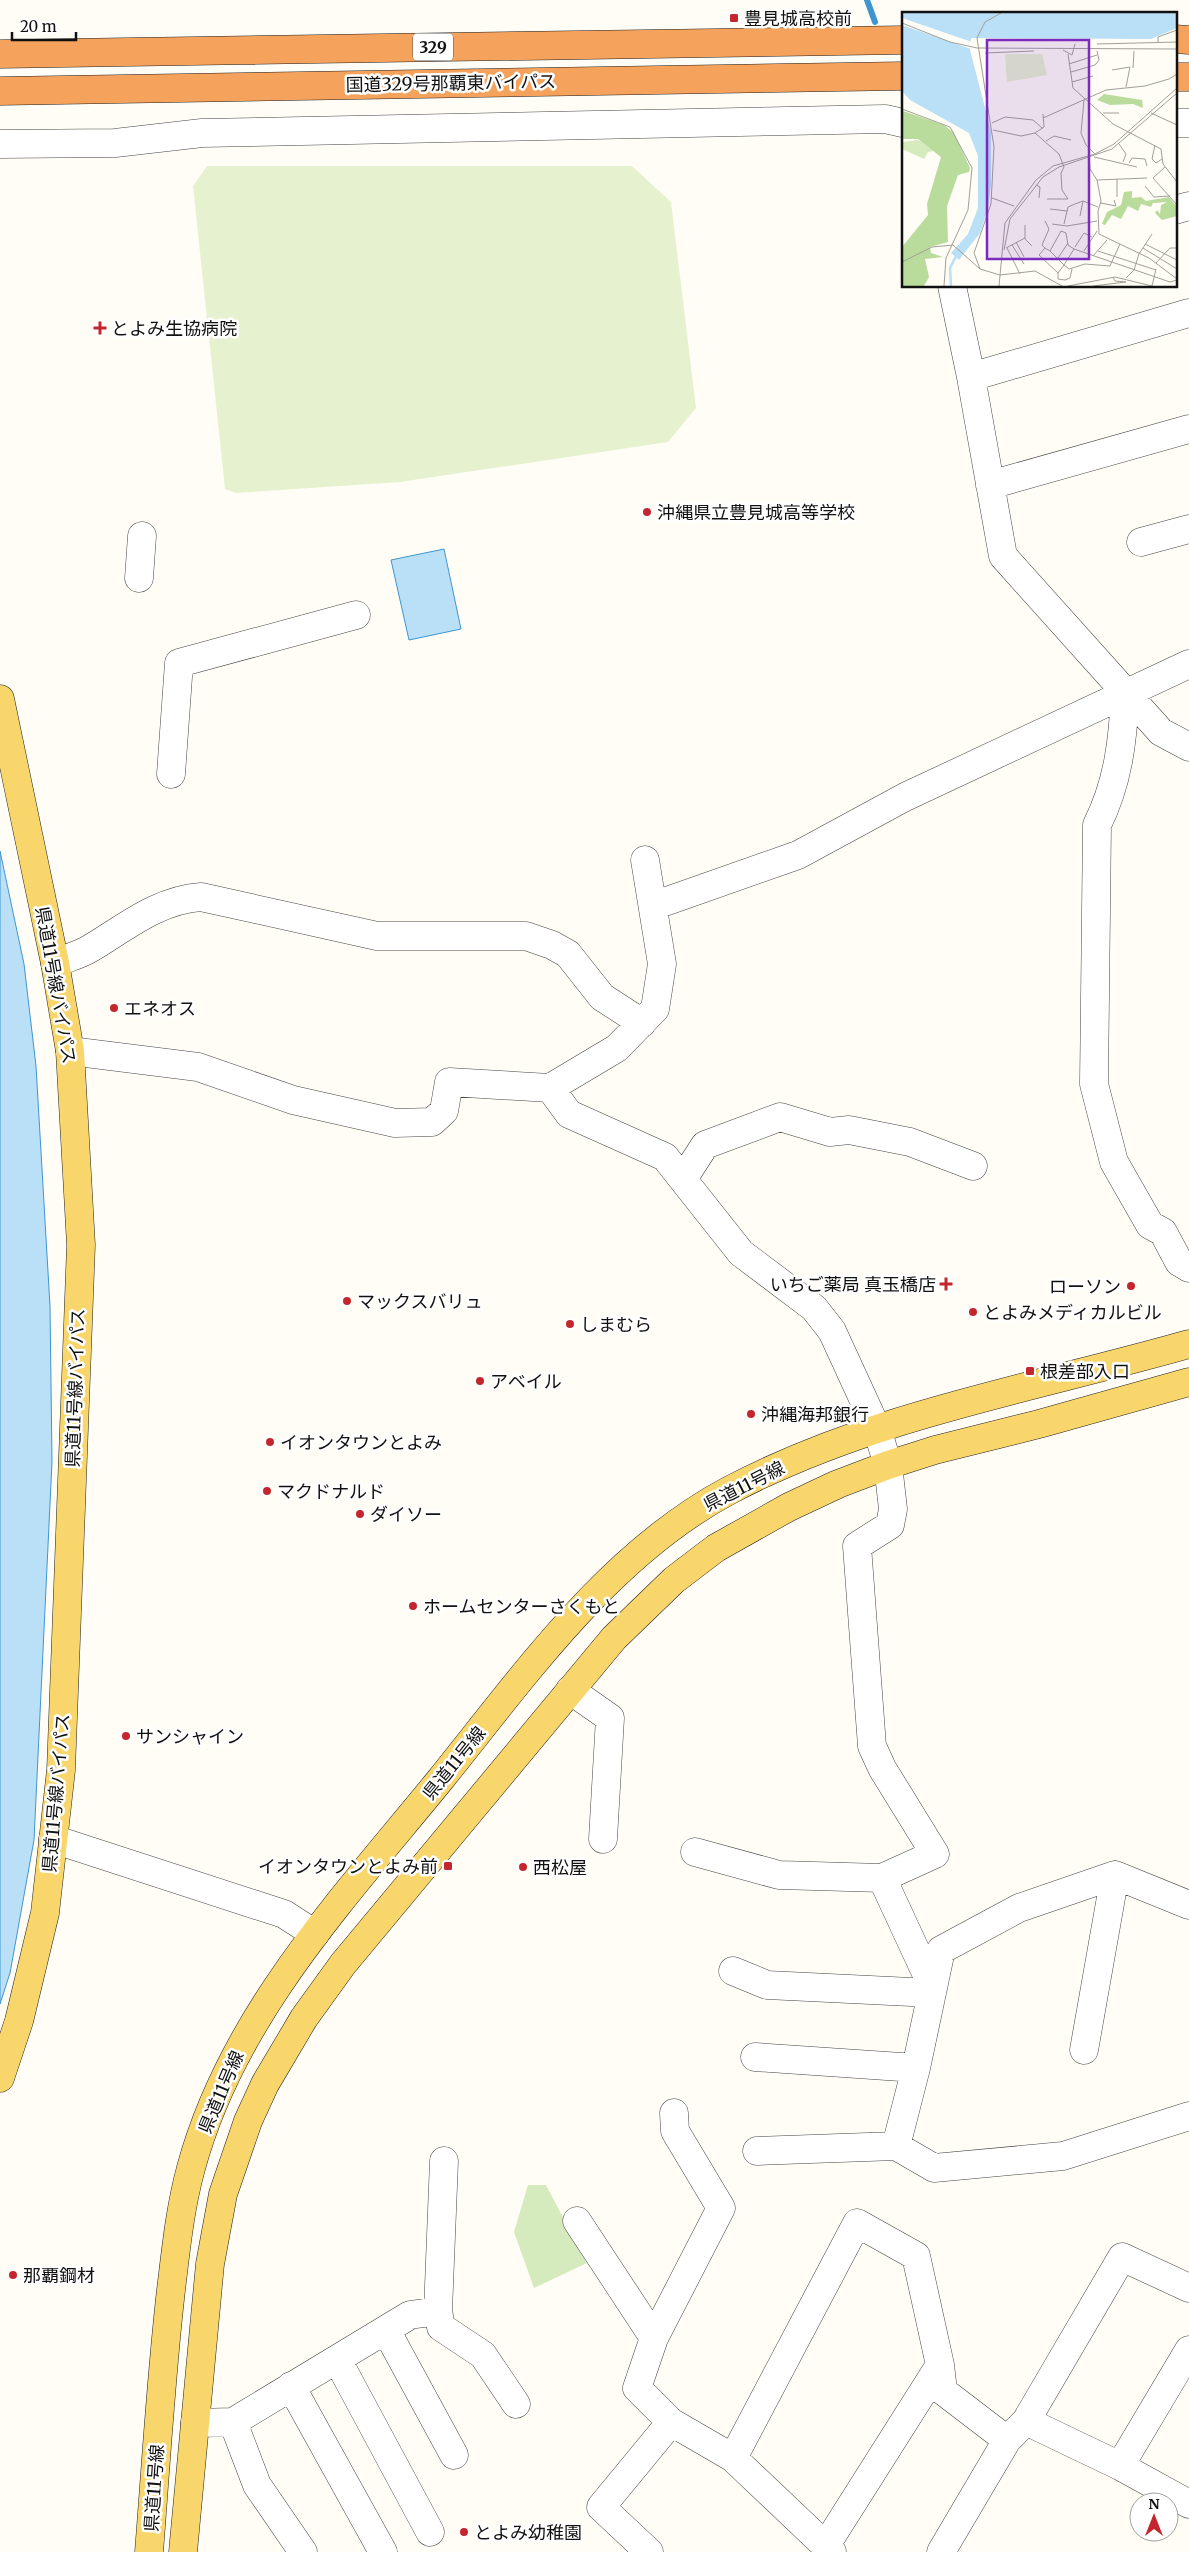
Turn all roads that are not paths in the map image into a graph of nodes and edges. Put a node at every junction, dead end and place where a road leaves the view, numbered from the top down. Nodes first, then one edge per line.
1 (1176, 39) edge
2 (902, 40) edge
3 (1189, 40) edge
4 (0, 54) edge
5 (902, 76) edge
6 (1176, 77) edge
7 (1189, 77) edge
8 (0, 90) edge
9 (902, 123) edge
10 (1176, 123) edge
11 (1189, 123) edge
12 (0, 144) edge
13 (1189, 206) edge
14 (1176, 210) edge
15 (952, 288) edge
16 (1189, 313) edge
17 (971, 377) junction
18 (1189, 429) edge
19 (990, 485) junction
20 (1189, 529) edge
21 (142, 536) dead end
22 (1141, 542) dead end
23 (139, 578) dead end
24 (356, 615) dead end
25 (1189, 664) edge
26 (1125, 694) junction
27 (0, 699) edge
28 (1189, 747) edge
29 (171, 774) dead end
30 (645, 860) dead end
31 (653, 906) junction
32 (55, 963) junction
33 (642, 1023) junction
34 (70, 1050) junction
35 (550, 1088) junction
36 (973, 1166) dead end
37 (683, 1179) junction
38 (1189, 1268) edge
39 (1188, 1348) edge
40 (1189, 1382) edge
41 (877, 1429) junction
42 (888, 1465) junction
43 (570, 1690) junction
44 (53, 1839) junction
45 (603, 1839) dead end
46 (696, 1852) dead end
47 (1115, 1875) junction
48 (882, 1878) junction
49 (1189, 1905) edge
50 (315, 1934) junction
51 (733, 1971) dead end
52 (933, 1990) junction
53 (1084, 2050) dead end
54 (755, 2057) dead end
55 (916, 2068) junction
56 (0, 2078) edge
57 (674, 2113) dead end
58 (1189, 2116) edge
59 (896, 2146) junction
60 (757, 2151) dead end
61 (444, 2160) dead end
62 (577, 2221) dead end
63 (1189, 2288) edge
64 (438, 2311) junction
65 (386, 2330) junction
66 (654, 2338) junction
67 (1189, 2350) edge
68 (337, 2359) junction
69 (940, 2365) junction
70 (291, 2386) junction
71 (516, 2404) dead end
72 (1026, 2421) junction
73 (233, 2422) junction
74 (671, 2422) junction
75 (195, 2423) junction
76 (1007, 2440) junction
77 (454, 2456) dead end
78 (733, 2458) junction
79 (1120, 2466) junction
80 (1189, 2504) edge
81 (430, 2532) dead end
82 (829, 2548) edge
83 (149, 2552) edge
84 (183, 2552) edge
85 (304, 2552) edge
86 (384, 2552) edge
87 (649, 2552) edge
88 (941, 2552) edge

1 - 3 highway
2 - 4 highway, 国道329号那覇東バイパス / 329
5 - 8 highway, 国道329号那覇東バイパス / 329
6 - 7 highway
9 - 12 street
10 - 11 street
13 - 14 street
15 - 17 street
16 - 17 street
17 - 19 street
18 - 19 street
19 - 26 street
20 - 22 street
21 - 23 street
24 - 29 street
25 - 26 street
26 - 28 street
26 - 31 street
26 - 38 street
27 - 32 main road, 県道11号線バイパス
30 - 31 street
31 - 33 street
32 - 33 street
32 - 34 main road, 県道11号線バイパス
33 - 35 street
34 - 35 street
34 - 44 main road, 県道11号線バイパス
35 - 37 street
36 - 37 street
37 - 41 street
39 - 41 main road, 県道11号線
40 - 42 main road, 県道11号線
41 - 42 street
41 - 50 main road, 県道11号線
42 - 43 main road, 県道11号線
42 - 48 street
43 - 45 street
43 - 75 main road, 県道11号線
44 - 50 street
44 - 56 main road, 県道11号線バイパス
46 - 48 street
47 - 49 street
47 - 52 street
47 - 53 street
48 - 52 street
50 - 83 main road, 県道11号線
51 - 52 street
52 - 55 street
54 - 55 street
55 - 59 street
57 - 66 street
58 - 59 street
59 - 60 street
61 - 64 street
62 - 66 street
63 - 72 street
64 - 65 street
64 - 71 street
65 - 68 street
65 - 77 street
66 - 74 street
67 - 79 street
68 - 70 street
68 - 81 street
69 - 76 street
69 - 78 street
69 - 82 street
70 - 73 street
70 - 86 street
72 - 76 street
72 - 79 street
73 - 75 street
73 - 85 street
74 - 78 street
74 - 87 street
75 - 84 main road, 県道11号線
76 - 88 street
78 - 82 street
79 - 80 street

